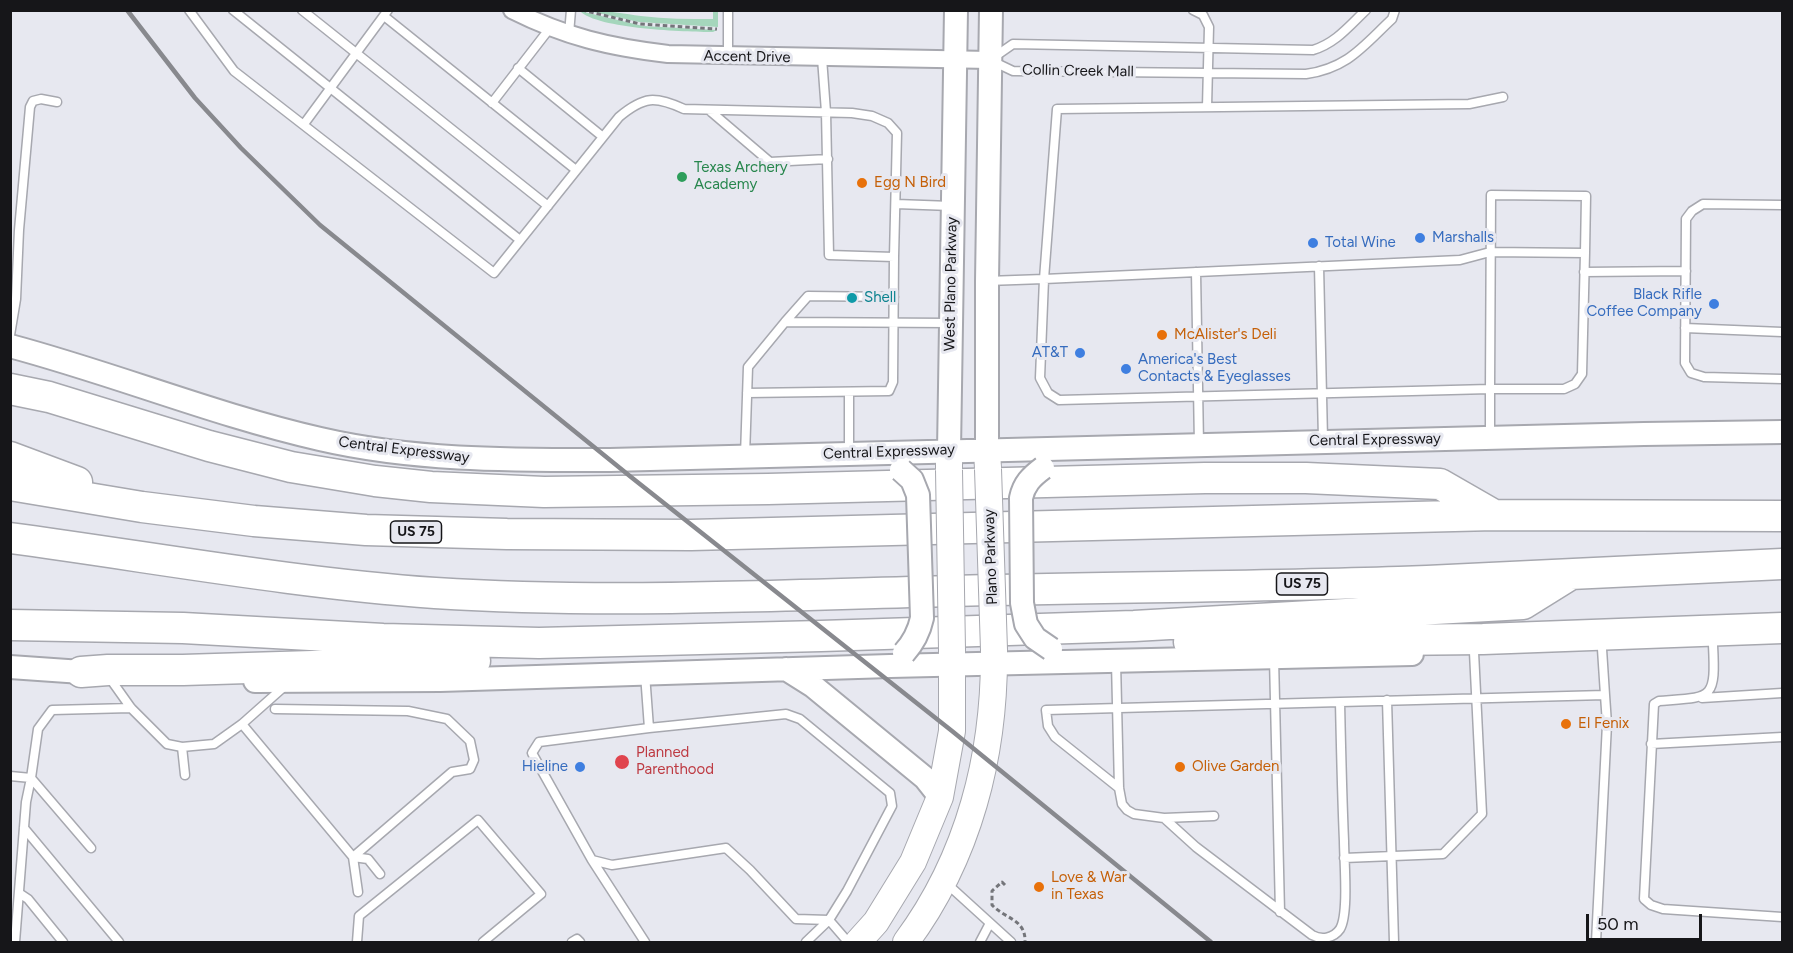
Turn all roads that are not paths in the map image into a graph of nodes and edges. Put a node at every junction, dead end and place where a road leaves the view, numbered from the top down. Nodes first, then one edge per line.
1 (189, 10) edge
2 (233, 10) edge
3 (302, 10) edge
4 (512, 10) edge
5 (571, 10) edge
6 (728, 10) edge
7 (956, 10) edge
8 (991, 10) edge
9 (1193, 10) edge
10 (1366, 10) edge
11 (1395, 10) edge
12 (386, 13) edge
13 (550, 28) junction
14 (569, 35) junction
15 (1209, 48) junction
16 (356, 54) junction
17 (728, 57) junction
18 (822, 58) junction
19 (956, 59) junction
20 (990, 60) junction
21 (518, 68) junction
22 (1208, 72) junction
23 (330, 88) junction
24 (1503, 97) dead end
25 (57, 102) dead end
26 (492, 102) junction
27 (1207, 107) junction
28 (709, 109) junction
29 (826, 112) junction
30 (304, 124) junction
31 (603, 137) junction
32 (828, 159) junction
33 (576, 170) junction
34 (896, 204) junction
35 (1782, 205) edge
36 (548, 206) junction
37 (952, 206) junction
38 (520, 240) junction
39 (1490, 252) junction
40 (1585, 253) junction
41 (894, 257) junction
42 (1319, 266) junction
43 (1196, 272) junction
44 (1584, 272) junction
45 (1686, 272) junction
46 (1044, 279) junction
47 (987, 281) junction
48 (894, 297) junction
49 (785, 322) junction
50 (894, 322) junction
51 (950, 323) junction
52 (1685, 328) junction
53 (1782, 332) edge
54 (10, 335) edge
55 (10, 346) edge
56 (1782, 379) edge
57 (10, 380) edge
58 (10, 389) edge
59 (1490, 389) junction
60 (849, 392) junction
61 (747, 393) junction
62 (1322, 393) junction
63 (1198, 397) junction
64 (54, 399) junction
65 (1782, 432) edge
66 (1490, 437) junction
67 (1323, 442) junction
68 (1199, 445) junction
69 (1075, 448) junction
70 (853, 454) junction
71 (10, 457) edge
72 (745, 457) junction
73 (988, 459) junction
74 (949, 460) junction
75 (10, 485) edge
76 (142, 507) junction
77 (1494, 515) junction
78 (1782, 516) edge
79 (10, 538) edge
80 (1782, 564) edge
81 (1570, 575) junction
82 (19, 624) edge
83 (1134, 626) junction
84 (1782, 628) edge
85 (1782, 641) edge
86 (539, 643) junction
87 (1713, 645) junction
88 (1602, 649) junction
89 (1474, 652) junction
90 (952, 657) junction
91 (994, 657) junction
92 (1274, 658) junction
93 (897, 660) junction
94 (1116, 662) junction
95 (1084, 663) junction
96 (10, 667) edge
97 (786, 669) junction
98 (94, 673) junction
99 (645, 673) junction
100 (289, 682) junction
101 (1782, 693) edge
102 (1605, 695) junction
103 (1476, 697) junction
104 (1697, 698) junction
105 (1387, 700) junction
106 (1340, 702) junction
107 (1275, 703) junction
108 (1117, 707) junction
109 (131, 708) junction
110 (275, 709) dead end
111 (242, 724) junction
112 (649, 728) junction
113 (1782, 737) edge
114 (1651, 744) junction
115 (182, 747) junction
116 (185, 774) dead end
117 (10, 777) edge
118 (31, 778) junction
119 (1119, 788) junction
120 (940, 797) junction
121 (1214, 816) dead end
122 (1164, 818) junction
123 (24, 828) junction
124 (91, 848) dead end
125 (1392, 856) junction
126 (353, 857) junction
127 (1344, 858) junction
128 (592, 860) junction
129 (380, 874) dead end
130 (944, 880) junction
131 (358, 892) dead end
132 (18, 893) junction
133 (1280, 912) junction
134 (1782, 918) edge
135 (829, 920) junction
136 (990, 923) junction
137 (1311, 935) junction
138 (15, 942) edge
139 (63, 942) edge
140 (119, 942) edge
141 (357, 942) edge
142 (483, 942) edge
143 (572, 942) edge
144 (580, 942) edge
145 (645, 942) edge
146 (806, 942) edge
147 (848, 942) edge
148 (858, 942) edge
149 (906, 942) edge
150 (980, 942) edge
151 (1011, 942) edge
152 (1318, 942) edge
153 (1394, 942) edge
154 (1596, 942) edge

1 - 30 lane
2 - 23 lane
3 - 16 lane
4 - 13 street, Accent Drive
5 - 14 lane
6 - 17 lane
7 - 19 main road, West Plano Parkway
8 - 20 main road
9 - 15 lane
10 - 15 lane, Collin Creek Mall
11 - 22 lane, Collin Creek Mall
12 - 16 lane
12 - 26 lane
13 - 14 street, Accent Drive
13 - 21 lane
14 - 17 street, Accent Drive
15 - 20 lane, Collin Creek Mall
15 - 22 lane
16 - 23 lane
16 - 36 lane
17 - 18 street, Accent Drive
18 - 19 street, Accent Drive
18 - 29 lane
19 - 20 street, Accent Drive
19 - 37 main road, West Plano Parkway
20 - 22 lane, Collin Creek Mall
20 - 47 main road
21 - 26 lane
21 - 31 lane
22 - 27 lane
23 - 30 lane
23 - 38 lane
24 - 27 lane
25 - 54 lane
26 - 33 lane
27 - 46 lane
28 - 29 lane
28 - 31 lane
28 - 32 lane
29 - 32 lane
29 - 34 lane
30 - 38 lane
31 - 33 lane
32 - 41 lane
33 - 36 lane
34 - 37 lane
34 - 41 lane
35 - 45 lane
36 - 38 lane
37 - 51 main road, West Plano Parkway
39 - 40 lane
39 - 40 lane
39 - 42 lane
39 - 59 lane
40 - 44 lane
41 - 48 lane
42 - 43 lane
42 - 62 lane
43 - 46 lane
43 - 63 lane
44 - 45 lane
44 - 59 lane
45 - 52 lane
46 - 47 lane
46 - 63 lane
47 - 73 main road
48 - 49 lane
48 - 50 lane
49 - 50 lane
49 - 61 lane
50 - 51 lane
50 - 60 lane
51 - 74 main road, West Plano Parkway
52 - 53 lane
52 - 56 lane
55 - 72 main road, Central Expressway
57 - 64 highway
58 - 64 highway
59 - 62 lane
59 - 66 lane
60 - 61 lane
60 - 70 lane
61 - 72 lane
62 - 63 lane
62 - 67 lane
63 - 68 lane
64 - 77 highway
65 - 66 main road, Central Expressway
66 - 67 main road, Central Expressway
67 - 68 main road, Central Expressway
68 - 69 main road, Central Expressway
69 - 73 main road, Central Expressway
69 - 95 main road, bridge
70 - 72 main road, Central Expressway
70 - 74 main road, Central Expressway
70 - 93 main road, bridge
71 - 76 highway
73 - 74 main road, Central Expressway
73 - 91 main road, Plano Parkway, bridge
74 - 90 main road, bridge
75 - 76 highway, US 75
76 - 77 highway, US 75
77 - 78 highway, US 75
79 - 81 highway, US 75
80 - 81 highway, US 75
81 - 83 highway
82 - 86 highway
83 - 84 highway
83 - 86 highway
85 - 87 main road
86 - 98 highway
87 - 88 main road
87 - 104 lane
88 - 89 main road
88 - 102 lane
89 - 92 main road
89 - 103 lane
90 - 91 main road
90 - 93 main road
90 - 120 main road
91 - 95 main road
91 - 130 main road, Plano Parkway
92 - 94 main road
92 - 107 lane
93 - 97 main road
94 - 95 main road
94 - 108 lane
96 - 98 main road
97 - 99 main road
97 - 120 main road
98 - 100 main road
98 - 109 lane
99 - 100 main road
99 - 112 lane
100 - 111 lane
101 - 104 lane
102 - 103 lane
102 - 154 lane
103 - 105 lane
103 - 125 lane
104 - 114 lane
105 - 106 lane
105 - 125 lane
106 - 107 lane
106 - 127 lane
107 - 108 lane
107 - 133 lane
108 - 119 lane
108 - 119 lane
109 - 115 lane
109 - 118 lane
110 - 126 lane
111 - 115 lane
111 - 126 lane
112 - 128 lane
112 - 135 lane
113 - 114 lane
114 - 134 lane
115 - 116 lane
117 - 118 lane
118 - 123 lane
118 - 124 lane
119 - 122 lane
120 - 148 main road
121 - 122 lane
122 - 133 lane
123 - 132 lane
123 - 140 lane
125 - 127 lane
125 - 153 lane
126 - 129 lane
126 - 131 lane
127 - 137 lane
128 - 135 lane
128 - 145 lane
130 - 136 lane
130 - 149 main road, Plano Parkway
132 - 138 lane
132 - 139 lane
133 - 137 lane
135 - 146 lane
135 - 147 lane
136 - 150 lane
136 - 151 lane
137 - 152 lane
141 - 142 lane
143 - 144 lane

